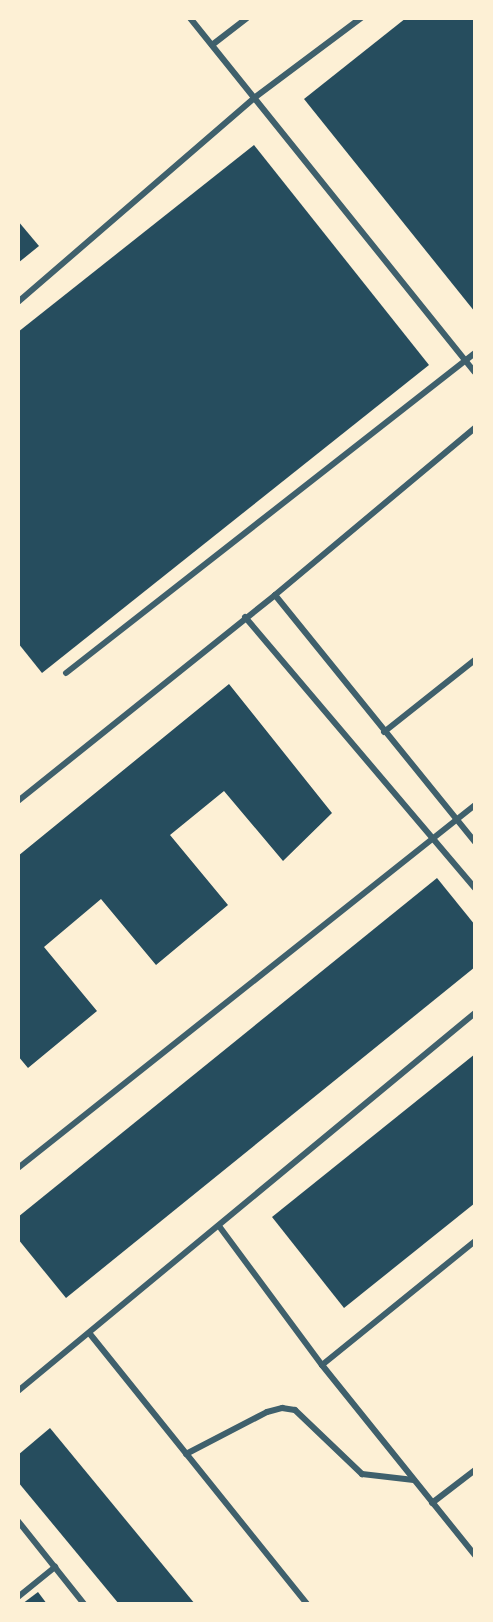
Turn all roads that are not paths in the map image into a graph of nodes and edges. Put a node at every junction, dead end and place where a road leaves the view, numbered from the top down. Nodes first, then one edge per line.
1 (190, 18) edge
2 (247, 18) edge
3 (361, 18) edge
4 (212, 45) junction
5 (254, 98) junction
6 (18, 303) edge
7 (475, 353) edge
8 (466, 361) junction
9 (475, 372) edge
10 (475, 428) edge
11 (275, 595) junction
12 (245, 617) junction
13 (475, 660) edge
14 (66, 673) dead end
15 (384, 732) junction
16 (18, 801) edge
17 (475, 806) edge
18 (456, 821) junction
19 (435, 838) junction
20 (475, 842) edge
21 (475, 888) edge
22 (475, 1013) edge
23 (18, 1168) edge
24 (219, 1226) junction
25 (475, 1241) edge
26 (90, 1334) junction
27 (322, 1365) junction
28 (18, 1390) edge
29 (186, 1454) junction
30 (475, 1470) edge
31 (414, 1480) junction
32 (432, 1503) junction
33 (18, 1521) edge
34 (475, 1555) edge
35 (55, 1567) junction
36 (18, 1597) edge
37 (84, 1604) edge
38 (307, 1604) edge

1 - 4 street
2 - 4 street
3 - 5 street
4 - 5 street
5 - 6 street
5 - 8 street
7 - 8 street
8 - 9 street
8 - 14 street
10 - 11 street
11 - 12 street
11 - 15 street
12 - 16 street
12 - 19 street
13 - 15 street
15 - 18 street
17 - 18 street
18 - 19 street
18 - 20 street
19 - 21 street
19 - 23 street
22 - 24 street
24 - 26 street
24 - 27 street
25 - 27 street
26 - 28 street
26 - 29 street
27 - 31 street
29 - 31 street
29 - 38 street
30 - 32 street
31 - 32 street
32 - 34 street
33 - 35 street
35 - 36 street
35 - 37 street

